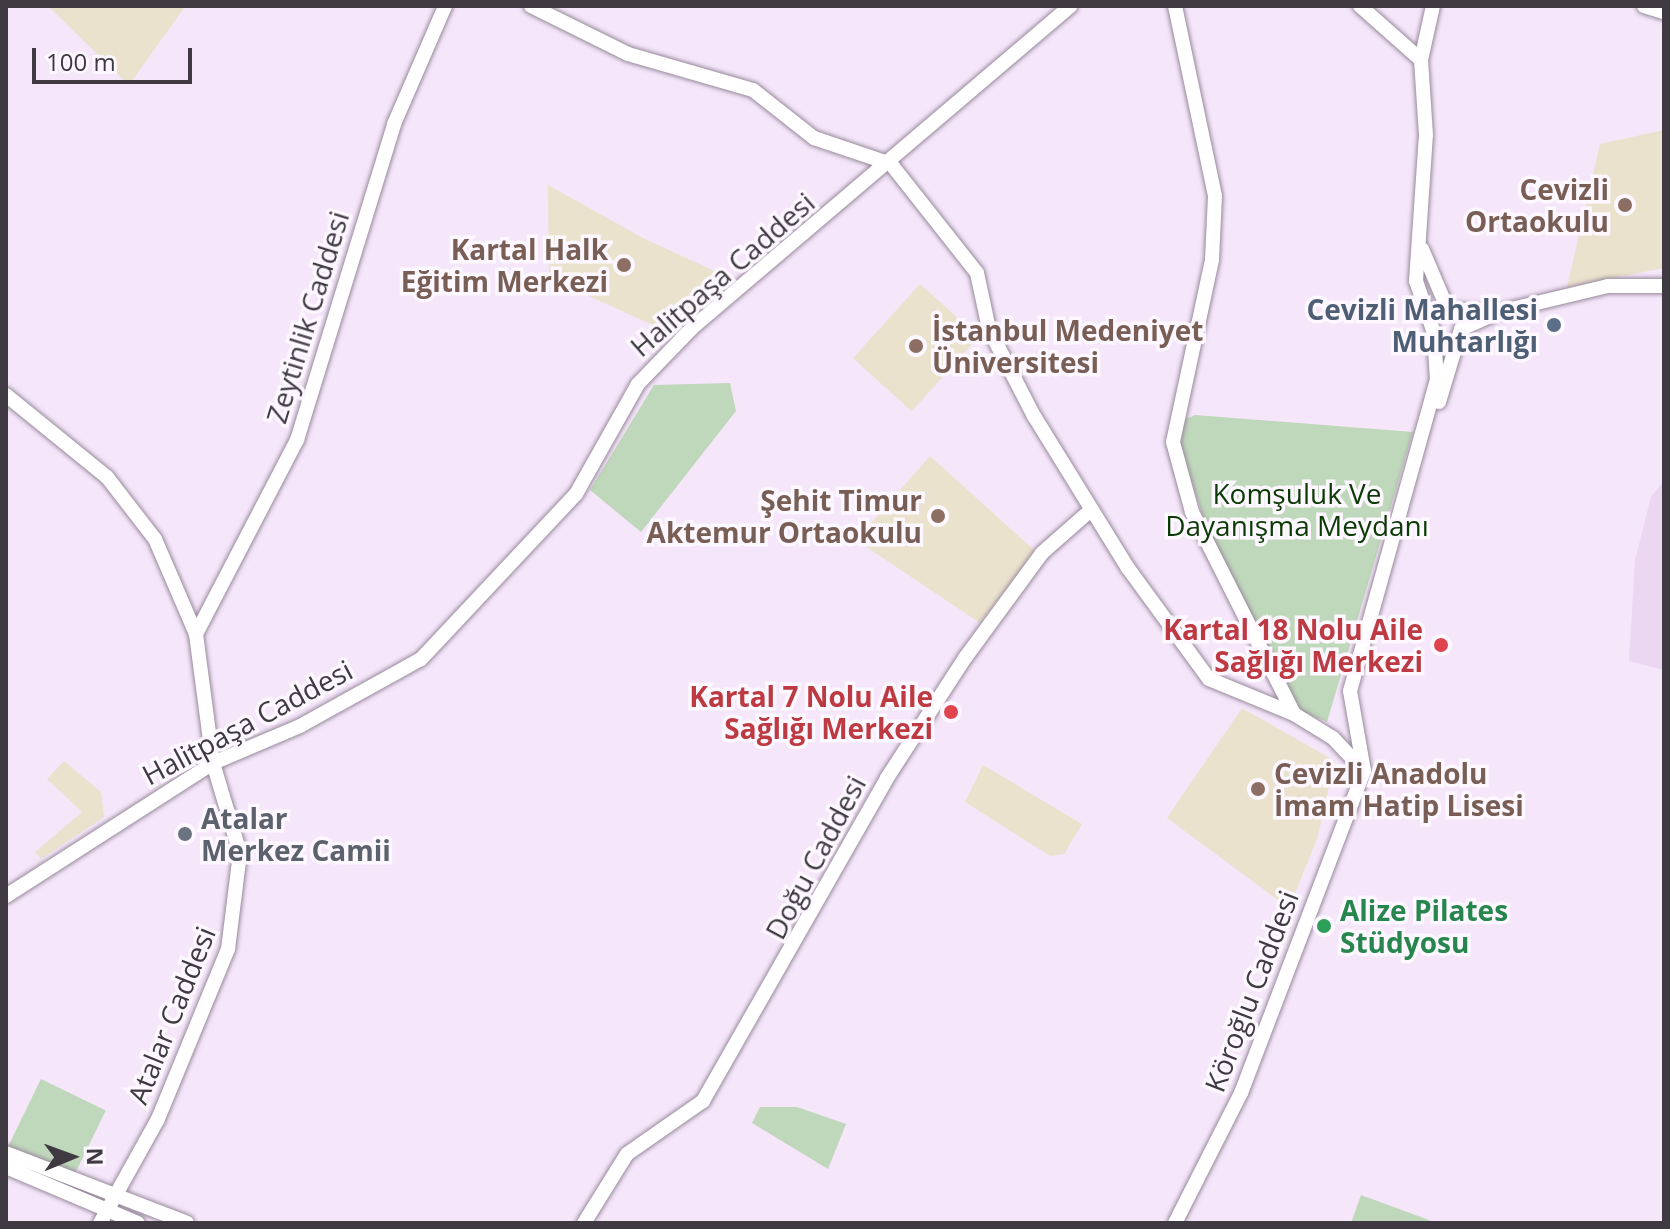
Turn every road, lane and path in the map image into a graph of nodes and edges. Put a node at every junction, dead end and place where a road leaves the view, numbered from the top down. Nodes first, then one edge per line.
1 (445, 6) edge
2 (531, 6) edge
3 (1071, 6) edge
4 (1175, 6) edge
5 (1360, 6) edge
6 (1433, 6) edge
7 (1644, 6) edge
8 (1664, 12) edge
9 (1421, 60) junction
10 (891, 164) junction
11 (1418, 237) junction
12 (1664, 286) edge
13 (1451, 311) junction
14 (1499, 312) junction
15 (1433, 328) junction
16 (1458, 333) junction
17 (6, 395) edge
18 (1433, 412) junction
19 (1091, 510) junction
20 (196, 634) junction
21 (1294, 714) junction
22 (213, 763) junction
23 (1364, 771) junction
24 (6, 896) edge
25 (6, 1153) edge
26 (6, 1167) edge
27 (115, 1195) junction
28 (103, 1217) edge
29 (138, 1223) edge
30 (187, 1223) edge
31 (584, 1223) edge
32 (1175, 1223) edge

1 - 20 street, Zeytinlik Caddesi
2 - 10 street
3 - 10 street, Halitpaşa Caddesi
4 - 21 street
5 - 9 street
6 - 9 street
7 - 8 street
9 - 11 street
10 - 19 street
10 - 22 street, Halitpaşa Caddesi
11 - 13 street
11 - 15 street
12 - 14 street
13 - 14 street
13 - 15 street
13 - 16 street
14 - 16 street
15 - 16 street
15 - 18 street
16 - 18 street
17 - 20 street, Atalar Caddesi
18 - 23 street
19 - 21 street
19 - 31 street, Doğu Caddesi
20 - 22 street, Atalar Caddesi
21 - 23 street
22 - 24 street, Halitpaşa Caddesi
22 - 27 street, Atalar Caddesi
23 - 32 street, Köroğlu Caddesi
25 - 27 street
26 - 28 street
27 - 28 street, Atalar Caddesi
27 - 30 street
28 - 29 street

